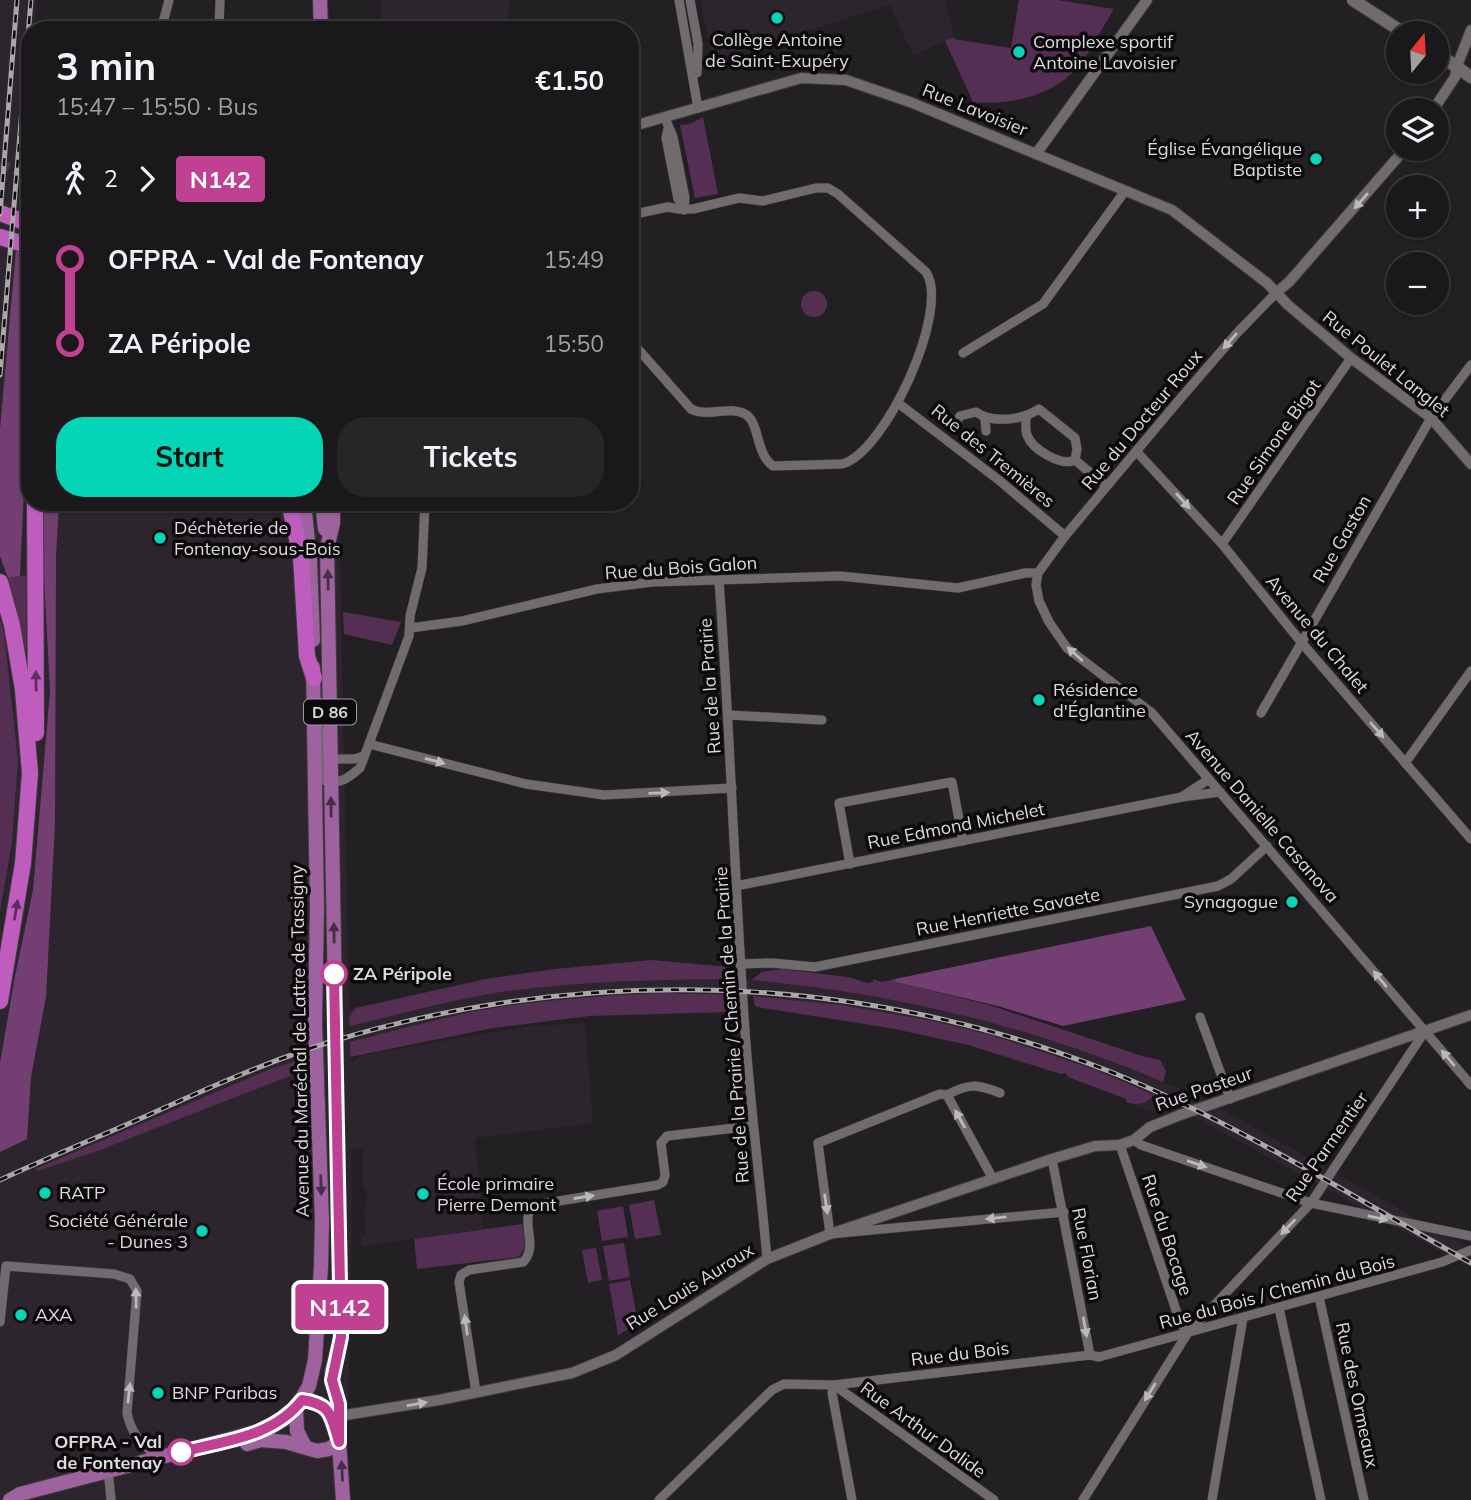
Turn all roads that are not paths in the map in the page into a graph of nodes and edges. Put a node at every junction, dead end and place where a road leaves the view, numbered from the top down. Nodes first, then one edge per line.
1 (169, 0) edge
2 (220, 0) edge
3 (320, 0) edge
4 (679, 0) edge
5 (690, 0) edge
6 (1147, 0) edge
7 (1353, 0) edge
8 (163, 21) edge
9 (219, 21) edge
10 (321, 21) edge
11 (1386, 21) edge
12 (1471, 30) edge
13 (1449, 61) edge
14 (1466, 72) edge
15 (1471, 89) edge
16 (1441, 98) edge
17 (701, 107) junction
18 (666, 123) junction
19 (639, 126) edge
20 (1036, 154) junction
21 (1395, 161) edge
22 (1125, 191) junction
23 (683, 207) junction
24 (0, 213) edge
25 (639, 213) edge
26 (21, 221) edge
27 (0, 237) edge
28 (21, 243) edge
29 (1277, 292) junction
30 (639, 350) edge
31 (963, 353) dead end
32 (1351, 358) junction
33 (1471, 365) edge
34 (898, 403) junction
35 (1026, 417) junction
36 (1431, 418) junction
37 (985, 419) junction
38 (955, 424) dead end
39 (986, 431) dead end
40 (1136, 451) junction
41 (1075, 460) junction
42 (1471, 464) edge
43 (1106, 486) junction
44 (35, 511) edge
45 (291, 511) edge
46 (305, 511) edge
47 (323, 511) edge
48 (333, 511) edge
49 (425, 511) edge
50 (1065, 536) junction
51 (1222, 544) junction
52 (327, 548) junction
53 (1038, 573) junction
54 (719, 581) junction
55 (0, 582) edge
56 (410, 628) junction
57 (1301, 642) junction
58 (1471, 671) edge
59 (314, 678) junction
60 (1261, 713) dead end
61 (729, 715) junction
62 (313, 720) junction
63 (822, 720) dead end
64 (369, 744) junction
65 (364, 756) junction
66 (330, 759) junction
67 (1405, 763) junction
68 (30, 773) junction
69 (1209, 779) junction
70 (331, 782) junction
71 (732, 788) junction
72 (1220, 792) junction
73 (1182, 797) junction
74 (1471, 839) edge
75 (963, 841) junction
76 (1267, 846) junction
77 (850, 864) junction
78 (736, 886) junction
79 (740, 964) junction
80 (0, 1001) edge
81 (1471, 1015) edge
82 (1200, 1017) dead end
83 (1425, 1031) junction
84 (1471, 1085) edge
85 (1000, 1093) dead end
86 (947, 1095) junction
87 (1230, 1099) junction
88 (752, 1126) junction
89 (1134, 1140) junction
90 (1120, 1145) junction
91 (1052, 1159) junction
92 (993, 1179) junction
93 (1311, 1203) junction
94 (1064, 1212) junction
95 (830, 1234) junction
96 (1471, 1236) edge
97 (1471, 1251) edge
98 (767, 1259) junction
99 (1319, 1297) junction
100 (1279, 1308) junction
101 (1243, 1318) junction
102 (0, 1322) edge
103 (1187, 1334) junction
104 (1090, 1355) junction
105 (834, 1385) junction
106 (476, 1392) junction
107 (299, 1404) junction
108 (339, 1416) junction
109 (339, 1442) junction
110 (305, 1447) junction
111 (158, 1458) junction
112 (110, 1491) edge
113 (10, 1500) edge
114 (38, 1500) edge
115 (343, 1500) edge
116 (659, 1500) edge
117 (852, 1500) edge
118 (994, 1500) edge
119 (1083, 1500) edge
120 (1212, 1500) edge
121 (1321, 1500) edge
122 (1364, 1500) edge

1 - 8 street
2 - 9 street
3 - 10 main road
4 - 17 street
5 - 17 street
6 - 20 street
7 - 11 main road
12 - 14 street
13 - 14 main road
14 - 15 main road
14 - 16 street
17 - 18 street, Rue Lavoisier
17 - 20 street, Rue Lavoisier
18 - 19 street, Rue Lavoisier
18 - 23 street
20 - 22 street, Rue Lavoisier
21 -> 29 street
22 - 29 street, Rue Lavoisier
22 - 31 street
23 - 25 street
23 - 34 street
24 - 26 highway
27 - 28 highway
29 - 32 street, Rue Poulet Langlet
29 -> 40 street, Rue du Docteur Roux
30 - 34 street
32 - 36 street, Rue Poulet Langlet
32 - 51 street, Rue Simone Bigot
33 - 36 street, Rue Gaston
34 - 50 street, Rue des Tremières
35 - 37 street
35 - 41 street
35 - 41 street
36 - 42 street, Rue Poulet Langlet
36 - 57 street, Rue Gaston
37 - 38 street
37 - 39 street
40 - 43 street, Rue du Docteur Roux
40 -> 51 street, Avenue du Chalet
41 - 43 street
43 - 50 street, Rue du Docteur Roux
68 -> 44 highway
45 - 59 highway
46 - 59 main road, D 86
47 - 52 main road
48 - 52 main road, Avenue du Maréchal de Lattre de Tassigny / D 86
49 - 56 street
50 - 53 street, Rue du Docteur Roux
51 - 57 street, Avenue du Chalet
66 -> 52 main road, Avenue du Maréchal de Lattre de Tassigny / D 86
53 - 54 street, Rue du Bois Galon
69 -> 53 street, Avenue Danielle Casanova
54 - 56 street, Rue du Bois Galon
54 - 61 street, Rue de la Prairie
55 - 68 highway
56 - 64 street
57 - 60 street, Rue Gaston
57 -> 67 street, Avenue du Chalet
58 - 67 street
59 - 62 main road, Avenue du Maréchal de Lattre de Tassigny / D 86
61 - 63 street
61 - 71 street, Rue de la Prairie
62 - 70 street
62 -> 107 main road, Avenue du Maréchal de Lattre de Tassigny / D 86
64 - 65 street
64 -> 71 street
65 - 66 street
65 - 70 street
66 - 70 main road, Avenue du Maréchal de Lattre de Tassigny / D 86
67 - 74 street, Avenue du Chalet
80 -> 68 highway
69 - 72 street, Avenue Danielle Casanova
69 - 73 street, Rue Edmond Michelet
108 -> 70 main road, Avenue du Maréchal de Lattre de Tassigny / D 86
71 - 78 street, Rue de la Prairie / Chemin de la Prairie
72 - 73 street, Rue Edmond Michelet
72 - 76 street, Avenue Danielle Casanova
73 - 75 street, Rue Edmond Michelet
75 - 77 street, Rue Edmond Michelet
75 - 77 street
76 - 79 street, Rue Henriette Savaete
83 -> 76 street, Avenue Danielle Casanova
77 - 78 street, Rue Edmond Michelet
78 - 79 street, Rue de la Prairie / Chemin de la Prairie
79 - 88 street, Rue de la Prairie / Chemin de la Prairie
81 - 83 street, Rue Pasteur
82 - 87 street
84 -> 83 street, Avenue Danielle Casanova
83 - 87 street, Rue Pasteur
83 - 93 street, Rue Parmentier
85 - 86 street
92 -> 86 street
86 -> 95 street
87 - 89 street, Rue Pasteur
88 - 98 street, Rue de la Prairie / Chemin de la Prairie
106 -> 88 street
89 - 90 street, Rue Pasteur
89 -> 93 street
90 - 91 street, Rue Pasteur
90 - 103 street, Rue du Bocage
91 - 92 street, Rue Pasteur
91 - 94 street, Rue Florian
92 - 95 street, Rue Pasteur
93 -> 96 street
93 -> 103 street, Rue Parmentier
94 -> 95 street, Rue Louis Auroux
94 -> 104 street, Rue Florian
95 - 98 street, Rue Louis Auroux
97 - 99 street, Rue du Bois / Chemin du Bois
98 - 106 street, Rue Louis Auroux
99 - 100 street, Rue du Bois / Chemin du Bois
99 - 122 street, Rue des Ormeaux
100 - 101 street, Rue du Bois / Chemin du Bois
100 - 121 street
101 - 103 street, Rue du Bois / Chemin du Bois
101 - 120 street
111 -> 102 street
103 - 104 street, Rue du Bois / Chemin du Bois
103 -> 119 street, Rue Parmentier
104 - 105 street, Rue du Bois
105 - 116 street, Rue du Bois
105 - 117 street
105 - 118 street, Rue Arthur Dalide
108 -> 106 street, Rue Louis Auroux
107 - 109 main road
107 - 110 main road
107 - 111 main road
108 - 109 main road, Avenue du Maréchal de Lattre de Tassigny
109 - 110 main road
115 -> 109 main road, Avenue du Maréchal de Lattre de Tassigny
110 - 112 main road
111 - 113 main road
112 - 114 main road

